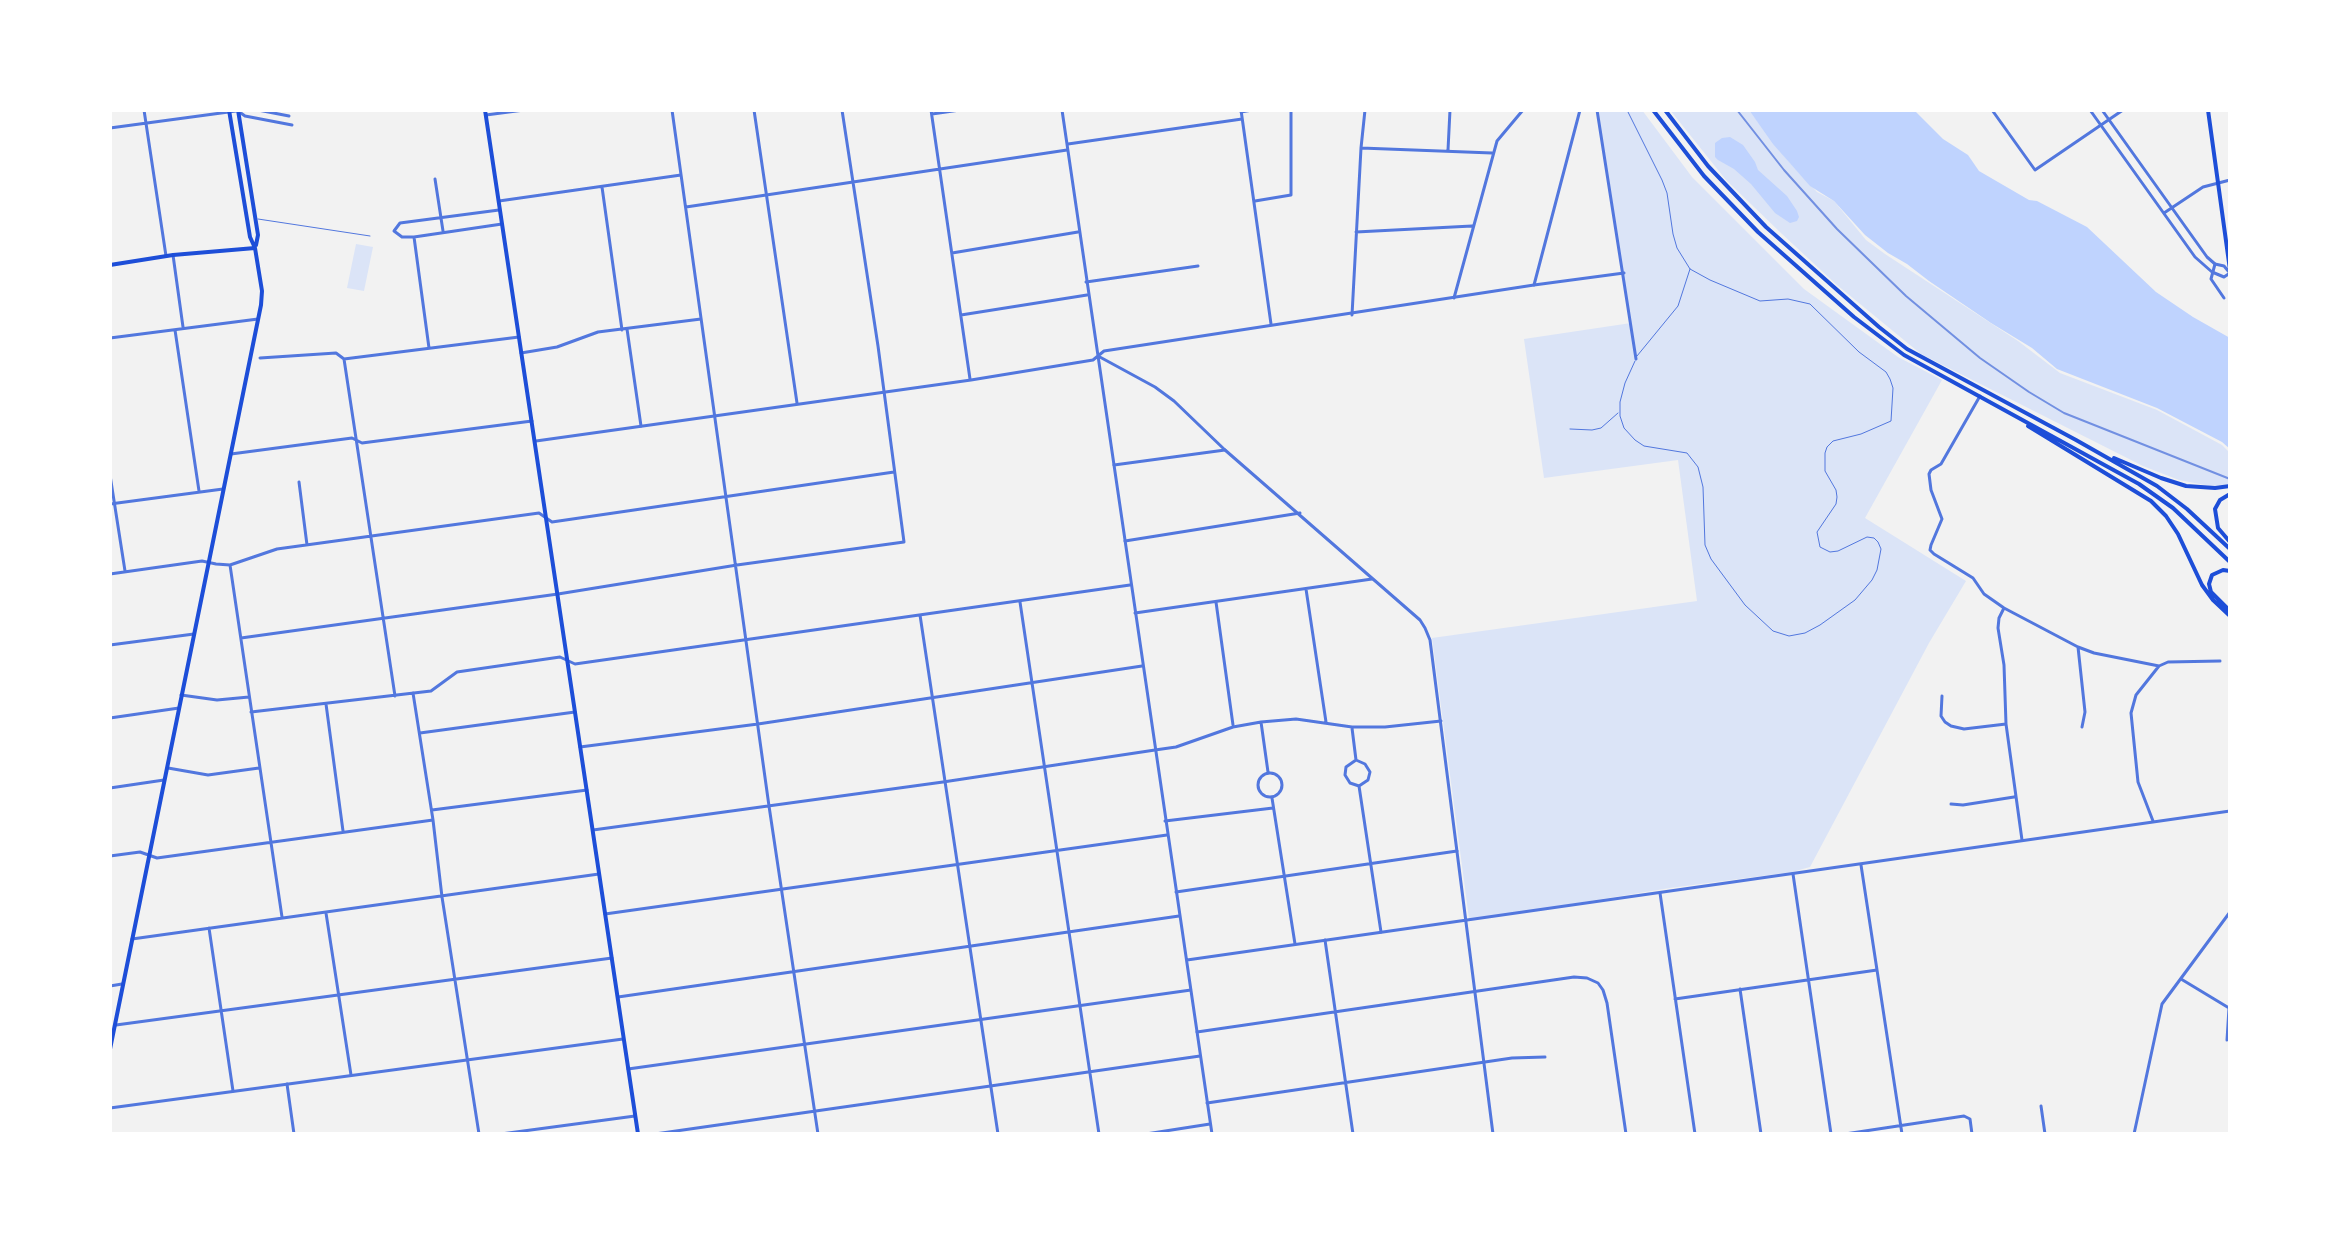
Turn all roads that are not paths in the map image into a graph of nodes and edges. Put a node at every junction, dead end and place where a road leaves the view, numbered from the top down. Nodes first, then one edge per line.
1 (144, 110) edge
2 (230, 110) edge
3 (239, 110) edge
4 (258, 110) edge
5 (524, 110) edge
6 (672, 110) edge
7 (754, 110) edge
8 (842, 110) edge
9 (960, 110) edge
10 (1062, 110) edge
11 (1252, 110) edge
12 (1291, 110) edge
13 (1365, 110) edge
14 (1450, 110) edge
15 (1523, 110) edge
16 (1580, 110) edge
17 (1597, 110) edge
18 (1627, 110) edge
19 (1653, 110) edge
20 (1665, 110) edge
21 (1992, 110) edge
22 (2090, 110) edge
23 (2102, 110) edge
24 (2123, 110) edge
25 (2208, 110) edge
26 (1241, 111) edge
27 (486, 112) edge
28 (932, 112) edge
29 (289, 116) dead end
30 (1242, 119) junction
31 (2109, 120) junction
32 (146, 123) junction
33 (292, 125) dead end
34 (2101, 125) junction
35 (110, 128) edge
36 (1066, 144) junction
37 (1361, 148) junction
38 (1067, 150) junction
39 (1448, 151) junction
40 (1492, 153) junction
41 (940, 170) junction
42 (681, 175) junction
43 (435, 179) dead end
44 (2230, 180) edge
45 (854, 182) junction
46 (2218, 182) junction
47 (602, 187) junction
48 (767, 196) junction
49 (499, 201) junction
50 (1255, 201) junction
51 (686, 207) junction
52 (2172, 208) junction
53 (500, 210) junction
54 (2164, 213) junction
55 (441, 218) junction
56 (256, 219) junction
57 (502, 224) junction
58 (1472, 226) junction
59 (443, 231) junction
60 (1078, 232) junction
61 (1356, 232) junction
62 (370, 236) dead end
63 (414, 237) junction
64 (255, 248) junction
65 (952, 253) junction
66 (173, 255) junction
67 (166, 256) junction
68 (2215, 264) junction
69 (110, 265) edge
70 (1198, 266) dead end
71 (1690, 269) junction
72 (2212, 272) junction
73 (2230, 272) edge
74 (1624, 273) junction
75 (1086, 282) junction
76 (1534, 285) junction
77 (1087, 295) junction
78 (1454, 298) junction
79 (2224, 298) dead end
80 (961, 315) junction
81 (1352, 315) junction
82 (258, 319) junction
83 (701, 319) junction
84 (1272, 326) junction
85 (183, 328) junction
86 (627, 329) junction
87 (175, 330) junction
88 (622, 330) junction
89 (519, 337) junction
90 (110, 338) edge
91 (429, 348) junction
92 (521, 353) junction
93 (1098, 356) junction
94 (260, 358) dead end
95 (344, 359) junction
96 (1636, 359) junction
97 (971, 380) junction
98 (883, 391) junction
99 (1980, 396) junction
100 (1993, 403) junction
101 (797, 404) junction
102 (1620, 412) junction
103 (715, 416) junction
104 (532, 421) junction
105 (641, 426) junction
106 (1570, 429) dead end
107 (356, 441) junction
108 (535, 441) junction
109 (2094, 449) junction
110 (1225, 450) junction
111 (231, 454) junction
112 (1114, 465) junction
113 (894, 472) junction
114 (110, 475) edge
115 (299, 482) dead end
116 (2230, 486) edge
117 (223, 489) junction
118 (199, 491) junction
119 (2230, 494) edge
120 (727, 497) junction
121 (112, 504) edge
122 (1300, 513) junction
123 (546, 517) junction
124 (371, 537) junction
125 (1125, 541) junction
126 (2230, 542) edge
127 (307, 545) junction
128 (2230, 549) edge
129 (2230, 562) edge
130 (209, 563) junction
131 (230, 565) junction
132 (737, 565) junction
133 (2230, 571) edge
134 (125, 572) junction
135 (110, 574) edge
136 (1374, 579) junction
137 (1130, 585) junction
138 (1306, 589) junction
139 (558, 594) junction
140 (1020, 602) junction
141 (1216, 602) junction
142 (2004, 608) junction
143 (1135, 613) junction
144 (2230, 614) edge
145 (920, 615) junction
146 (382, 617) junction
147 (194, 634) junction
148 (241, 638) junction
149 (746, 640) junction
150 (110, 645) edge
151 (2078, 647) junction
152 (567, 660) junction
153 (2220, 661) dead end
154 (1142, 666) junction
155 (2159, 666) junction
156 (1031, 682) junction
157 (413, 693) junction
158 (181, 695) junction
159 (395, 696) junction
160 (1942, 696) dead end
161 (249, 697) junction
162 (931, 699) junction
163 (326, 704) junction
164 (179, 708) junction
165 (251, 712) junction
166 (575, 712) junction
167 (110, 718) edge
168 (1441, 721) junction
169 (1261, 722) junction
170 (1326, 722) junction
171 (758, 724) junction
172 (2006, 724) junction
173 (1233, 727) junction
174 (1352, 727) junction
175 (2082, 727) dead end
176 (420, 733) junction
177 (580, 747) junction
178 (1155, 750) junction
179 (1356, 760) junction
180 (1043, 767) junction
181 (167, 768) junction
182 (259, 768) junction
183 (1268, 772) junction
184 (164, 780) junction
185 (943, 782) junction
186 (1359, 786) junction
187 (110, 788) edge
188 (587, 790) junction
189 (2014, 797) junction
190 (1272, 798) junction
191 (1951, 804) dead end
192 (769, 806) junction
193 (1273, 808) junction
194 (431, 810) junction
195 (2230, 811) edge
196 (433, 820) junction
197 (1165, 821) junction
198 (2153, 821) junction
199 (593, 830) junction
200 (344, 832) junction
201 (1167, 835) junction
202 (2022, 840) junction
203 (271, 842) junction
204 (1056, 849) junction
205 (1457, 851) junction
206 (149, 855) junction
207 (110, 856) edge
208 (1371, 862) junction
209 (956, 864) junction
210 (1860, 864) junction
211 (599, 874) junction
212 (1793, 874) junction
213 (1284, 875) junction
214 (783, 889) junction
215 (1176, 892) junction
216 (1660, 893) junction
217 (442, 897) junction
218 (2230, 912) edge
219 (326, 913) junction
220 (605, 914) junction
221 (1179, 916) junction
222 (282, 918) junction
223 (1466, 921) junction
224 (209, 928) junction
225 (1067, 932) junction
226 (1381, 932) junction
227 (131, 939) junction
228 (1325, 940) junction
229 (1295, 944) junction
230 (970, 945) junction
231 (612, 958) junction
232 (1187, 960) junction
233 (1877, 970) junction
234 (794, 971) junction
235 (456, 978) junction
236 (2181, 979) junction
237 (1807, 981) junction
238 (122, 984) junction
239 (110, 986) edge
240 (1740, 989) junction
241 (1192, 990) junction
242 (1475, 991) junction
243 (338, 995) junction
244 (618, 997) junction
245 (1675, 999) junction
246 (1080, 1007) junction
247 (2230, 1008) edge
248 (221, 1010) junction
249 (1336, 1011) junction
250 (981, 1021) junction
251 (114, 1025) junction
252 (1197, 1032) junction
253 (623, 1039) junction
254 (2227, 1040) dead end
255 (806, 1045) junction
256 (110, 1049) edge
257 (1200, 1056) junction
258 (1545, 1057) dead end
259 (468, 1060) junction
260 (1483, 1062) junction
261 (628, 1069) junction
262 (1089, 1072) junction
263 (351, 1075) junction
264 (1345, 1083) junction
265 (287, 1084) junction
266 (991, 1087) junction
267 (233, 1091) junction
268 (1207, 1103) junction
269 (2041, 1106) dead end
270 (110, 1108) edge
271 (815, 1111) junction
272 (635, 1116) junction
273 (1210, 1124) junction
274 (1900, 1126) junction
275 (294, 1134) edge
276 (479, 1134) edge
277 (501, 1134) edge
278 (638, 1134) edge
279 (655, 1134) edge
280 (818, 1134) edge
281 (998, 1134) edge
282 (1099, 1134) edge
283 (1146, 1134) edge
284 (1212, 1134) edge
285 (1353, 1134) edge
286 (1493, 1134) edge
287 (1626, 1134) edge
288 (1695, 1134) edge
289 (1761, 1134) edge
290 (1831, 1134) edge
291 (1845, 1134) edge
292 (1902, 1134) edge
293 (1972, 1134) edge
294 (2045, 1134) edge
295 (2134, 1134) edge

1 - 32 street
2 - 3 street
2 - 32 street
2 - 64 main road
3 - 33 street
3 - 56 main road
4 - 29 street
5 - 27 street
6 - 42 street
7 - 48 street
8 - 45 street
9 - 28 street
10 - 36 street
11 - 26 street
12 - 50 street
13 - 37 street
14 - 39 street
15 - 40 street
16 - 76 street
17 - 74 street
18 - 71 lane
19 - 99 main road
20 - 109 main road
21 - 34 street
22 - 34 street
23 - 31 street
24 - 31 street
25 - 46 main road
26 - 30 street
27 - 49 main road
28 - 41 street
30 - 36 street
30 - 50 street
31 - 34 street
31 - 52 street
32 - 35 street
32 - 67 street
34 - 54 street
36 - 38 street
37 - 39 street
37 - 61 street
38 - 41 street
38 - 60 street
39 - 40 street
40 - 58 street
41 - 45 street
41 - 65 street
42 - 47 street
42 - 51 street
43 - 55 street
44 - 46 street
45 - 48 street
45 - 98 street
46 - 52 street
46 - 73 main road
47 - 49 street
47 - 88 street
48 - 51 street
48 - 101 street
49 - 53 main road
50 - 84 street
51 - 83 street
52 - 54 street
52 - 68 street
53 - 55 street
53 - 57 main road
54 - 72 street
55 - 59 street
55 - 63 street
56 - 62 lane
56 - 64 main road
57 - 59 street
57 - 89 main road
58 - 61 street
58 - 78 street
59 - 63 street
60 - 65 street
60 - 75 street
61 - 81 street
63 - 91 street
64 - 66 main road
64 - 82 main road
65 - 80 street
66 - 67 main road
66 - 85 street
67 - 69 main road
68 - 72 street
68 - 73 street
70 - 75 street
71 - 96 lane
71 - 102 lane
72 - 73 street
72 - 79 street
74 - 76 street
74 - 96 street
75 - 77 street
76 - 78 street
77 - 80 street
77 - 93 street
78 - 81 street
80 - 97 street
81 - 84 street
82 - 85 street
82 - 111 main road
83 - 86 street
83 - 103 street
84 - 93 street
85 - 87 street
86 - 88 street
86 - 105 street
87 - 90 street
87 - 118 street
88 - 92 street
89 - 91 street
89 - 92 main road
91 - 95 street
92 - 104 main road
93 - 97 street
93 - 110 street
93 - 112 street
94 - 95 street
95 - 107 street
96 - 102 lane
97 - 98 street
98 - 101 street
98 - 113 street
99 - 100 main road
99 - 142 street
100 - 129 main road
100 - 144 main road
101 - 103 street
102 - 106 lane
103 - 105 street
103 - 120 street
104 - 107 street
104 - 108 main road
105 - 108 street
107 - 111 street
107 - 124 street
108 - 123 main road
109 - 116 main road
109 - 128 main road
110 - 112 street
110 - 122 street
111 - 117 main road
112 - 125 street
113 - 120 street
113 - 132 street
114 - 121 street
115 - 127 street
117 - 118 street
117 - 130 main road
118 - 121 street
119 - 126 main road
120 - 123 street
120 - 132 street
121 - 134 street
122 - 125 street
122 - 136 street
123 - 124 street
123 - 139 main road
124 - 127 street
124 - 146 street
125 - 137 street
127 - 131 street
130 - 131 street
130 - 134 street
130 - 147 main road
131 - 148 street
132 - 139 street
132 - 149 street
133 - 144 main road
134 - 135 street
136 - 138 street
136 - 168 street
137 - 140 street
137 - 143 street
138 - 141 street
138 - 170 street
139 - 146 street
139 - 152 main road
140 - 145 street
140 - 156 street
141 - 143 street
141 - 173 street
142 - 151 street
142 - 172 street
143 - 154 street
145 - 149 street
145 - 162 street
146 - 148 street
146 - 159 street
147 - 150 street
147 - 158 main road
148 - 161 street
149 - 152 street
149 - 171 street
151 - 155 street
151 - 175 street
152 - 157 street
152 - 166 main road
153 - 155 street
154 - 156 street
154 - 178 street
155 - 198 street
156 - 162 street
156 - 180 street
157 - 159 street
157 - 176 street
158 - 161 street
158 - 164 main road
159 - 163 street
160 - 172 street
161 - 165 street
162 - 171 street
162 - 185 street
163 - 165 street
163 - 200 street
164 - 167 street
164 - 181 main road
165 - 182 street
166 - 176 street
166 - 177 main road
168 - 174 street
168 - 205 street
169 - 170 street
169 - 173 street
169 - 183 street
170 - 174 street
171 - 177 street
171 - 192 street
172 - 189 street
173 - 178 street
174 - 179 street
176 - 194 street
177 - 188 main road
178 - 180 street
178 - 197 street
179 - 186 street
179 - 186 street
180 - 185 street
180 - 204 street
181 - 182 street
181 - 184 main road
182 - 203 street
183 - 190 street
183 - 190 street
184 - 187 street
184 - 206 main road
185 - 192 street
185 - 209 street
186 - 208 street
188 - 194 street
188 - 199 main road
189 - 191 street
189 - 202 street
190 - 193 street
192 - 199 street
192 - 214 street
193 - 197 street
193 - 213 street
194 - 196 street
195 - 198 street
196 - 200 street
196 - 217 street
197 - 201 street
198 - 202 street
199 - 211 main road
200 - 203 street
201 - 204 street
201 - 215 street
202 - 210 street
203 - 206 street
203 - 222 street
204 - 209 street
204 - 225 street
205 - 208 street
205 - 223 street
206 - 207 street
206 - 227 main road
208 - 213 street
208 - 226 street
209 - 214 street
209 - 230 street
210 - 212 street
210 - 233 street
211 - 217 street
211 - 220 main road
212 - 216 street
212 - 237 street
213 - 215 street
213 - 229 street
214 - 220 street
214 - 234 street
215 - 221 street
216 - 223 street
216 - 245 street
217 - 219 street
217 - 235 street
218 - 236 street
219 - 222 street
219 - 243 street
220 - 231 main road
221 - 225 street
221 - 232 street
222 - 224 street
223 - 226 street
223 - 242 street
224 - 227 street
224 - 248 street
225 - 230 street
225 - 246 street
226 - 228 street
227 - 238 main road
228 - 229 street
228 - 249 street
229 - 232 street
230 - 234 street
230 - 250 street
231 - 235 street
231 - 244 main road
232 - 241 street
233 - 237 street
233 - 274 street
234 - 244 street
234 - 255 street
235 - 243 street
235 - 259 street
236 - 247 street
236 - 295 street
237 - 240 street
237 - 290 street
238 - 239 street
238 - 251 main road
240 - 245 street
240 - 289 street
241 - 246 street
241 - 252 street
242 - 249 street
242 - 260 street
242 - 287 street
243 - 248 street
243 - 263 street
244 - 253 main road
245 - 288 street
246 - 250 street
246 - 262 street
247 - 254 street
248 - 251 street
248 - 267 street
249 - 252 street
249 - 264 street
250 - 255 street
250 - 266 street
251 - 256 main road
252 - 257 street
253 - 259 street
253 - 261 main road
255 - 261 street
255 - 271 street
257 - 262 street
257 - 268 street
258 - 260 street
259 - 263 street
259 - 276 street
260 - 264 street
260 - 286 street
261 - 272 main road
262 - 266 street
262 - 282 street
263 - 265 street
264 - 268 street
264 - 285 street
265 - 267 street
265 - 275 street
266 - 271 street
266 - 281 street
267 - 270 street
268 - 273 street
269 - 294 street
271 - 279 street
271 - 280 street
272 - 277 street
272 - 278 main road
273 - 283 street
273 - 284 street
274 - 291 street
274 - 292 street
274 - 293 street

